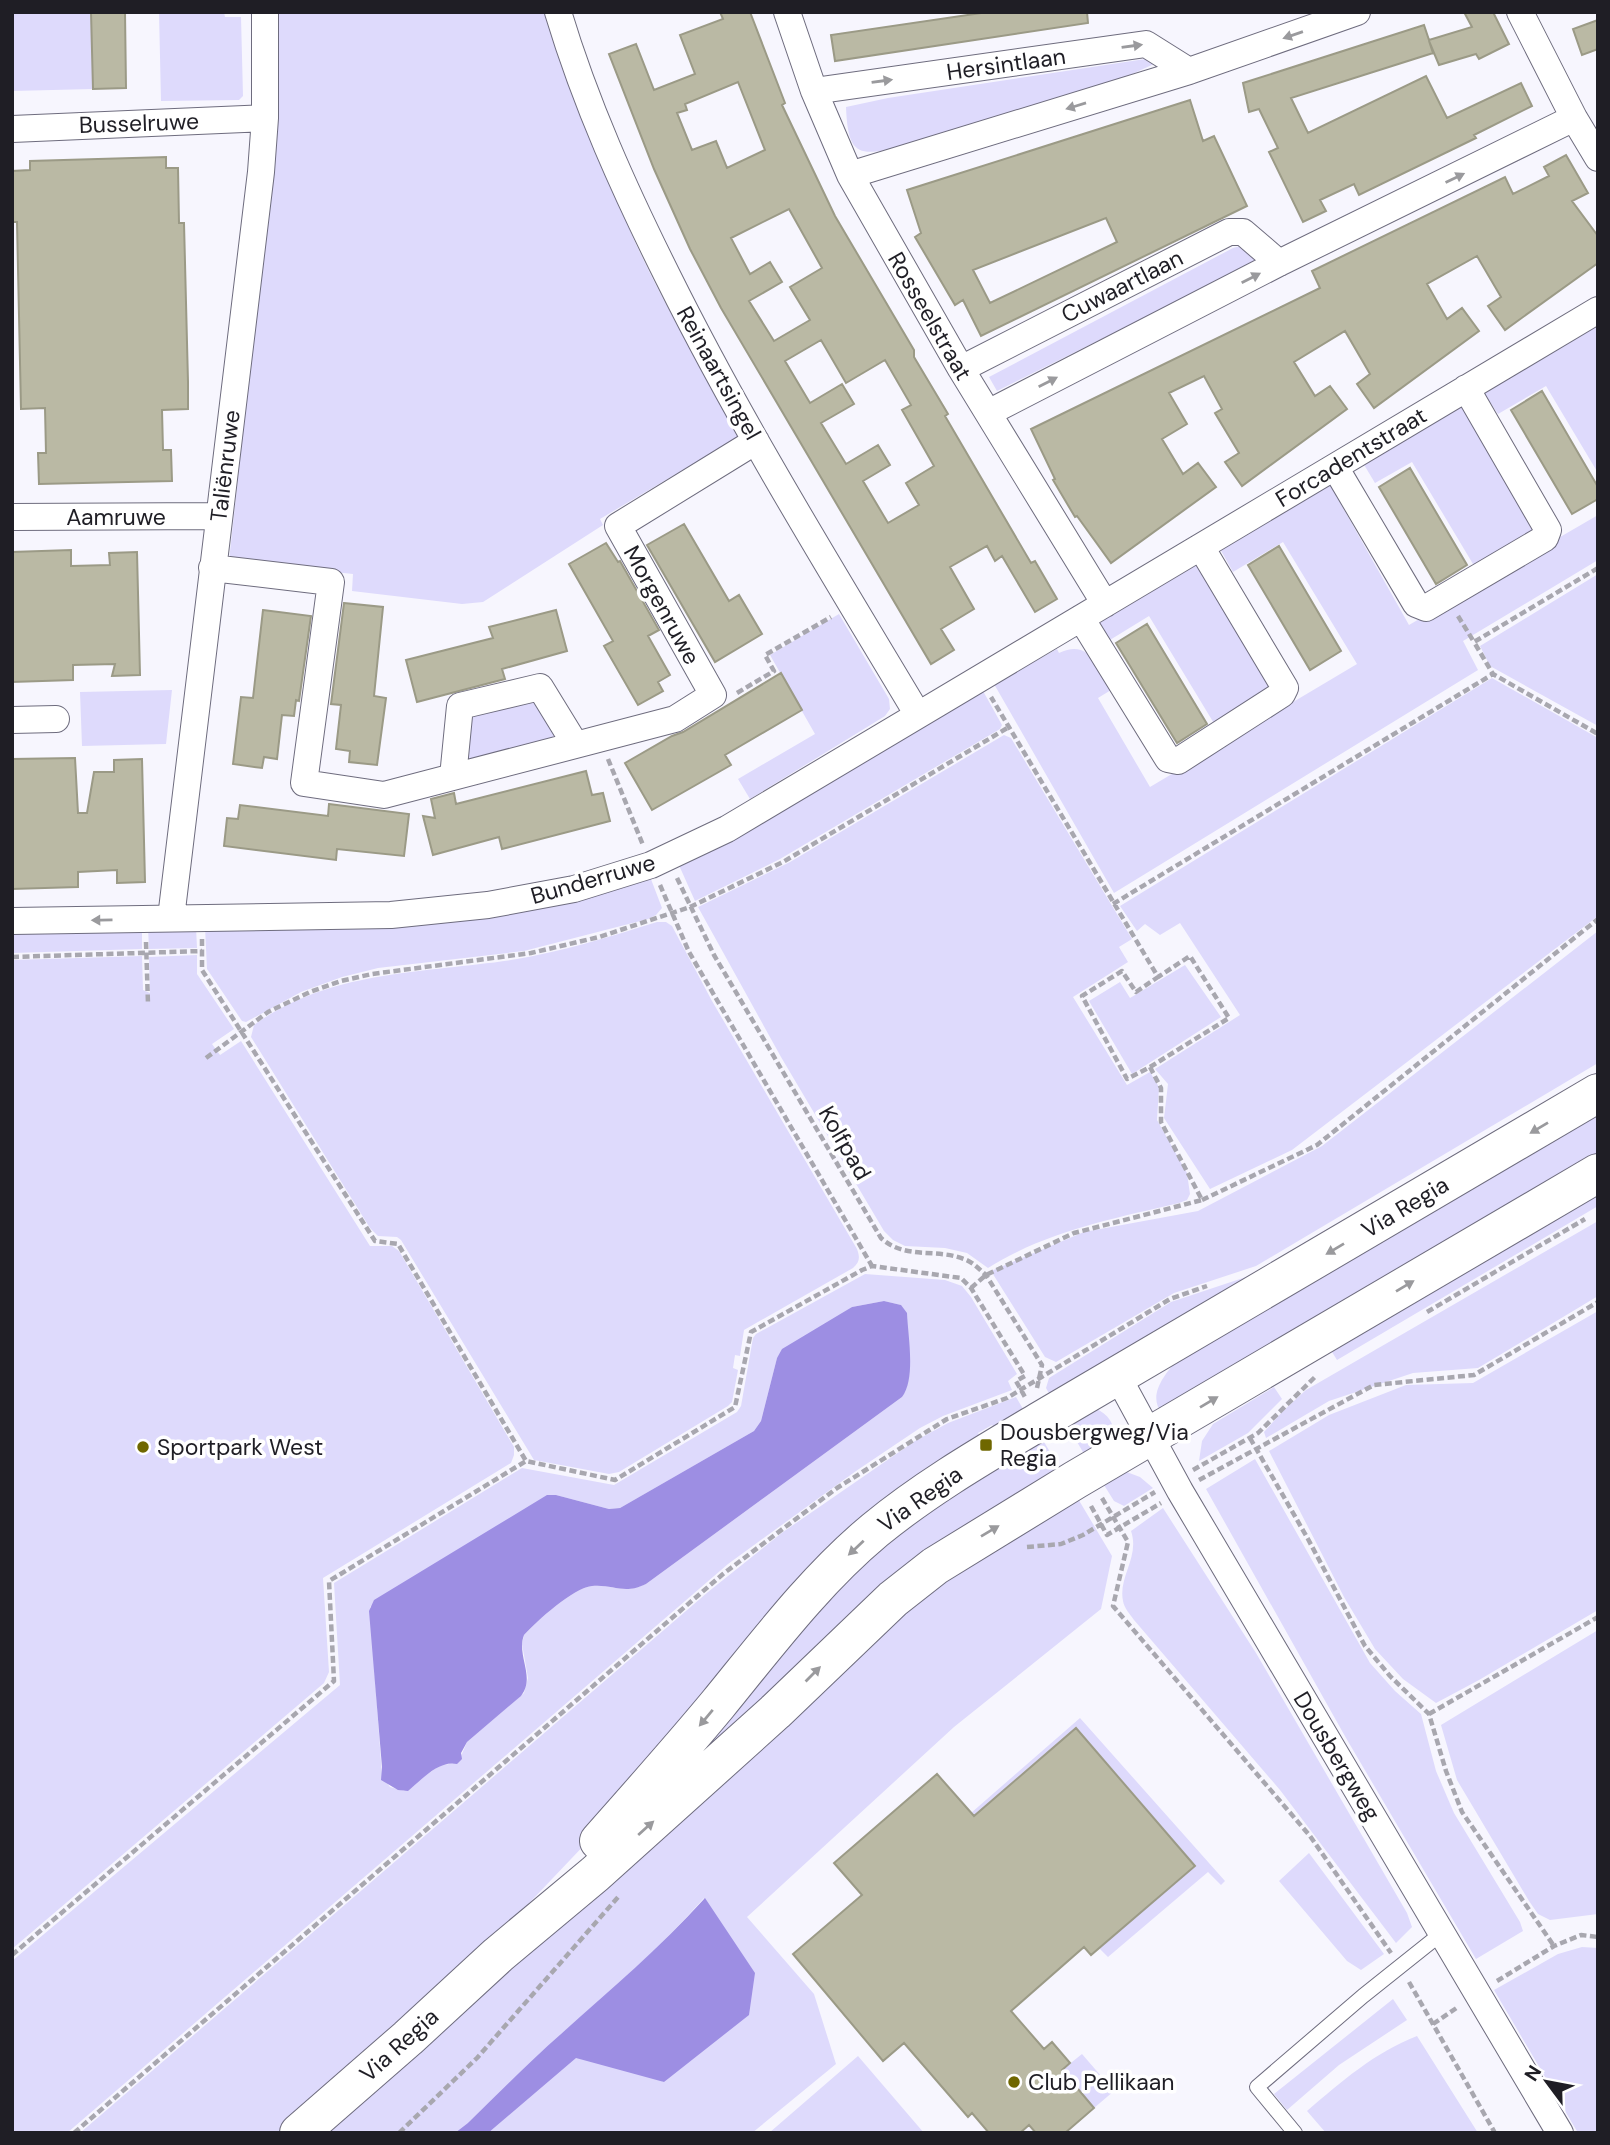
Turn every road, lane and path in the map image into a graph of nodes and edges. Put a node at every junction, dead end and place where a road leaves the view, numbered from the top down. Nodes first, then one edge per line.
1 (265, 12) edge
2 (558, 12) edge
3 (787, 12) edge
4 (1357, 12) edge
5 (1520, 12) edge
6 (1189, 72) junction
7 (814, 90) junction
8 (265, 118) junction
9 (1574, 118) junction
10 (12, 129) edge
11 (1598, 158) edge
12 (850, 175) junction
13 (1279, 263) junction
14 (1598, 310) edge
15 (961, 369) junction
16 (1466, 388) junction
17 (988, 413) junction
18 (756, 441) junction
19 (1335, 467) junction
20 (219, 516) junction
21 (12, 517) edge
22 (1201, 547) junction
23 (212, 568) junction
24 (1598, 568) edge
25 (852, 604) junction
26 (1105, 604) junction
27 (1081, 618) junction
28 (1493, 674) junction
29 (980, 680) junction
30 (713, 695) junction
31 (918, 715) junction
32 (56, 719) dead end
33 (12, 720) edge
34 (1009, 727) junction
35 (1598, 733) edge
36 (587, 742) junction
37 (453, 777) junction
38 (660, 861) junction
39 (1113, 904) junction
40 (690, 907) junction
41 (672, 914) junction
42 (158, 918) junction
43 (201, 918) junction
44 (1598, 919) edge
45 (12, 921) edge
46 (202, 951) junction
47 (146, 952) junction
48 (12, 957) edge
49 (1158, 977) junction
50 (148, 1004) dead end
51 (242, 1030) junction
52 (206, 1058) dead end
53 (1150, 1067) junction
54 (1598, 1093) edge
55 (1598, 1173) edge
56 (1202, 1200) junction
57 (1587, 1219) dead end
58 (872, 1266) junction
59 (986, 1275) junction
60 (971, 1288) junction
61 (1598, 1301) edge
62 (1423, 1315) dead end
63 (1326, 1370) dead end
64 (1118, 1377) junction
65 (1039, 1378) dead end
66 (1040, 1422) junction
67 (1150, 1436) junction
68 (1250, 1438) junction
69 (1255, 1448) junction
70 (526, 1461) junction
71 (1075, 1480) junction
72 (1175, 1481) junction
73 (1113, 1517) junction
74 (1101, 1524) junction
75 (1120, 1528) junction
76 (1018, 1550) dead end
77 (1598, 1617) edge
78 (1429, 1714) junction
79 (624, 1891) dead end
80 (1441, 1933) junction
81 (1598, 1937) edge
82 (1554, 1946) junction
83 (12, 1955) edge
84 (498, 1955) junction
85 (1400, 1966) junction
86 (1477, 1993) junction
87 (1433, 2024) junction
88 (299, 2133) edge
89 (399, 2133) edge
90 (1295, 2133) edge
91 (1494, 2133) edge
92 (1560, 2133) edge

1 - 8 street, Taliënruwe
2 - 18 street, Reinaartsingel
3 - 7 street, Rosseelstraat
4 -> 6 street
5 - 9 street
7 -> 6 street, Hersintlaan
6 -> 12 street
7 - 12 street, Rosseelstraat
8 - 10 street, Busselruwe
8 - 20 street, Taliënruwe
9 - 11 street
13 -> 9 street
12 - 15 street, Rosseelstraat
13 - 15 street, Cuwaartlaan
17 -> 13 street
14 - 16 street, Forcadentstraat
15 - 17 street, Rosseelstraat
16 - 19 street, Forcadentstraat
16 - 19 street
17 - 26 street, Rosseelstraat
18 - 25 street, Reinaartsingel
18 - 30 street, Morgenruwe
19 - 22 street, Forcadentstraat
20 - 21 street, Aamruwe
20 - 23 street, Taliënruwe
22 - 26 street, Forcadentstraat
22 - 27 street
23 - 37 street
23 - 42 street, Taliënruwe
24 - 28 path
25 - 30 path
25 - 31 street, Reinaartsingel
26 - 27 street, Bunderruwe
27 - 29 street, Bunderruwe
28 - 35 path
28 - 39 path
29 - 31 street, Bunderruwe
29 - 34 path
30 - 36 street
31 - 38 street, Bunderruwe
32 - 33 street
34 - 39 path
34 - 40 path
36 - 37 street
36 - 37 street
36 - 38 path
38 - 40 path, Kolfpad
38 - 41 path
38 - 43 street, Bunderruwe
39 - 49 path
40 - 41 path
40 - 59 path, Kolfpad
41 - 51 path
41 - 58 path
42 - 43 street, Bunderruwe
42 -> 45 street, Bunderruwe
42 - 47 path
43 - 46 path
44 - 56 path
46 - 47 path
46 - 51 path
47 - 48 path
47 - 50 path
49 - 53 path
49 - 53 path
51 - 52 path
51 - 70 path
53 - 56 path
54 -> 64 main road, Via Regia
67 -> 55 main road, Via Regia
56 - 59 path
57 - 62 path
58 - 60 path
58 - 70 path
59 - 60 path
59 - 65 path, Kolfpad
60 - 66 path
61 - 69 path
63 - 68 path
64 - 66 main road, Via Regia
64 - 67 street, Dousbergweg
66 -> 84 main road, Via Regia
67 - 71 main road, Via Regia
67 - 72 street, Dousbergweg
68 - 69 path
68 - 72 path
69 - 78 path
70 - 83 path
71 - 74 path
84 -> 71 main road, Via Regia
72 - 73 path
72 - 80 street, Dousbergweg
73 - 74 path
73 - 75 path
74 - 75 path
74 - 76 path
75 - 85 path
77 - 78 path
78 - 82 path
79 - 89 path
80 - 85 lane
80 - 86 street, Dousbergweg
81 - 82 path
82 - 86 path
84 - 88 main road, Via Regia
85 - 87 path
85 - 90 lane
86 - 87 path
86 - 92 street, Dousbergweg
87 - 91 path

